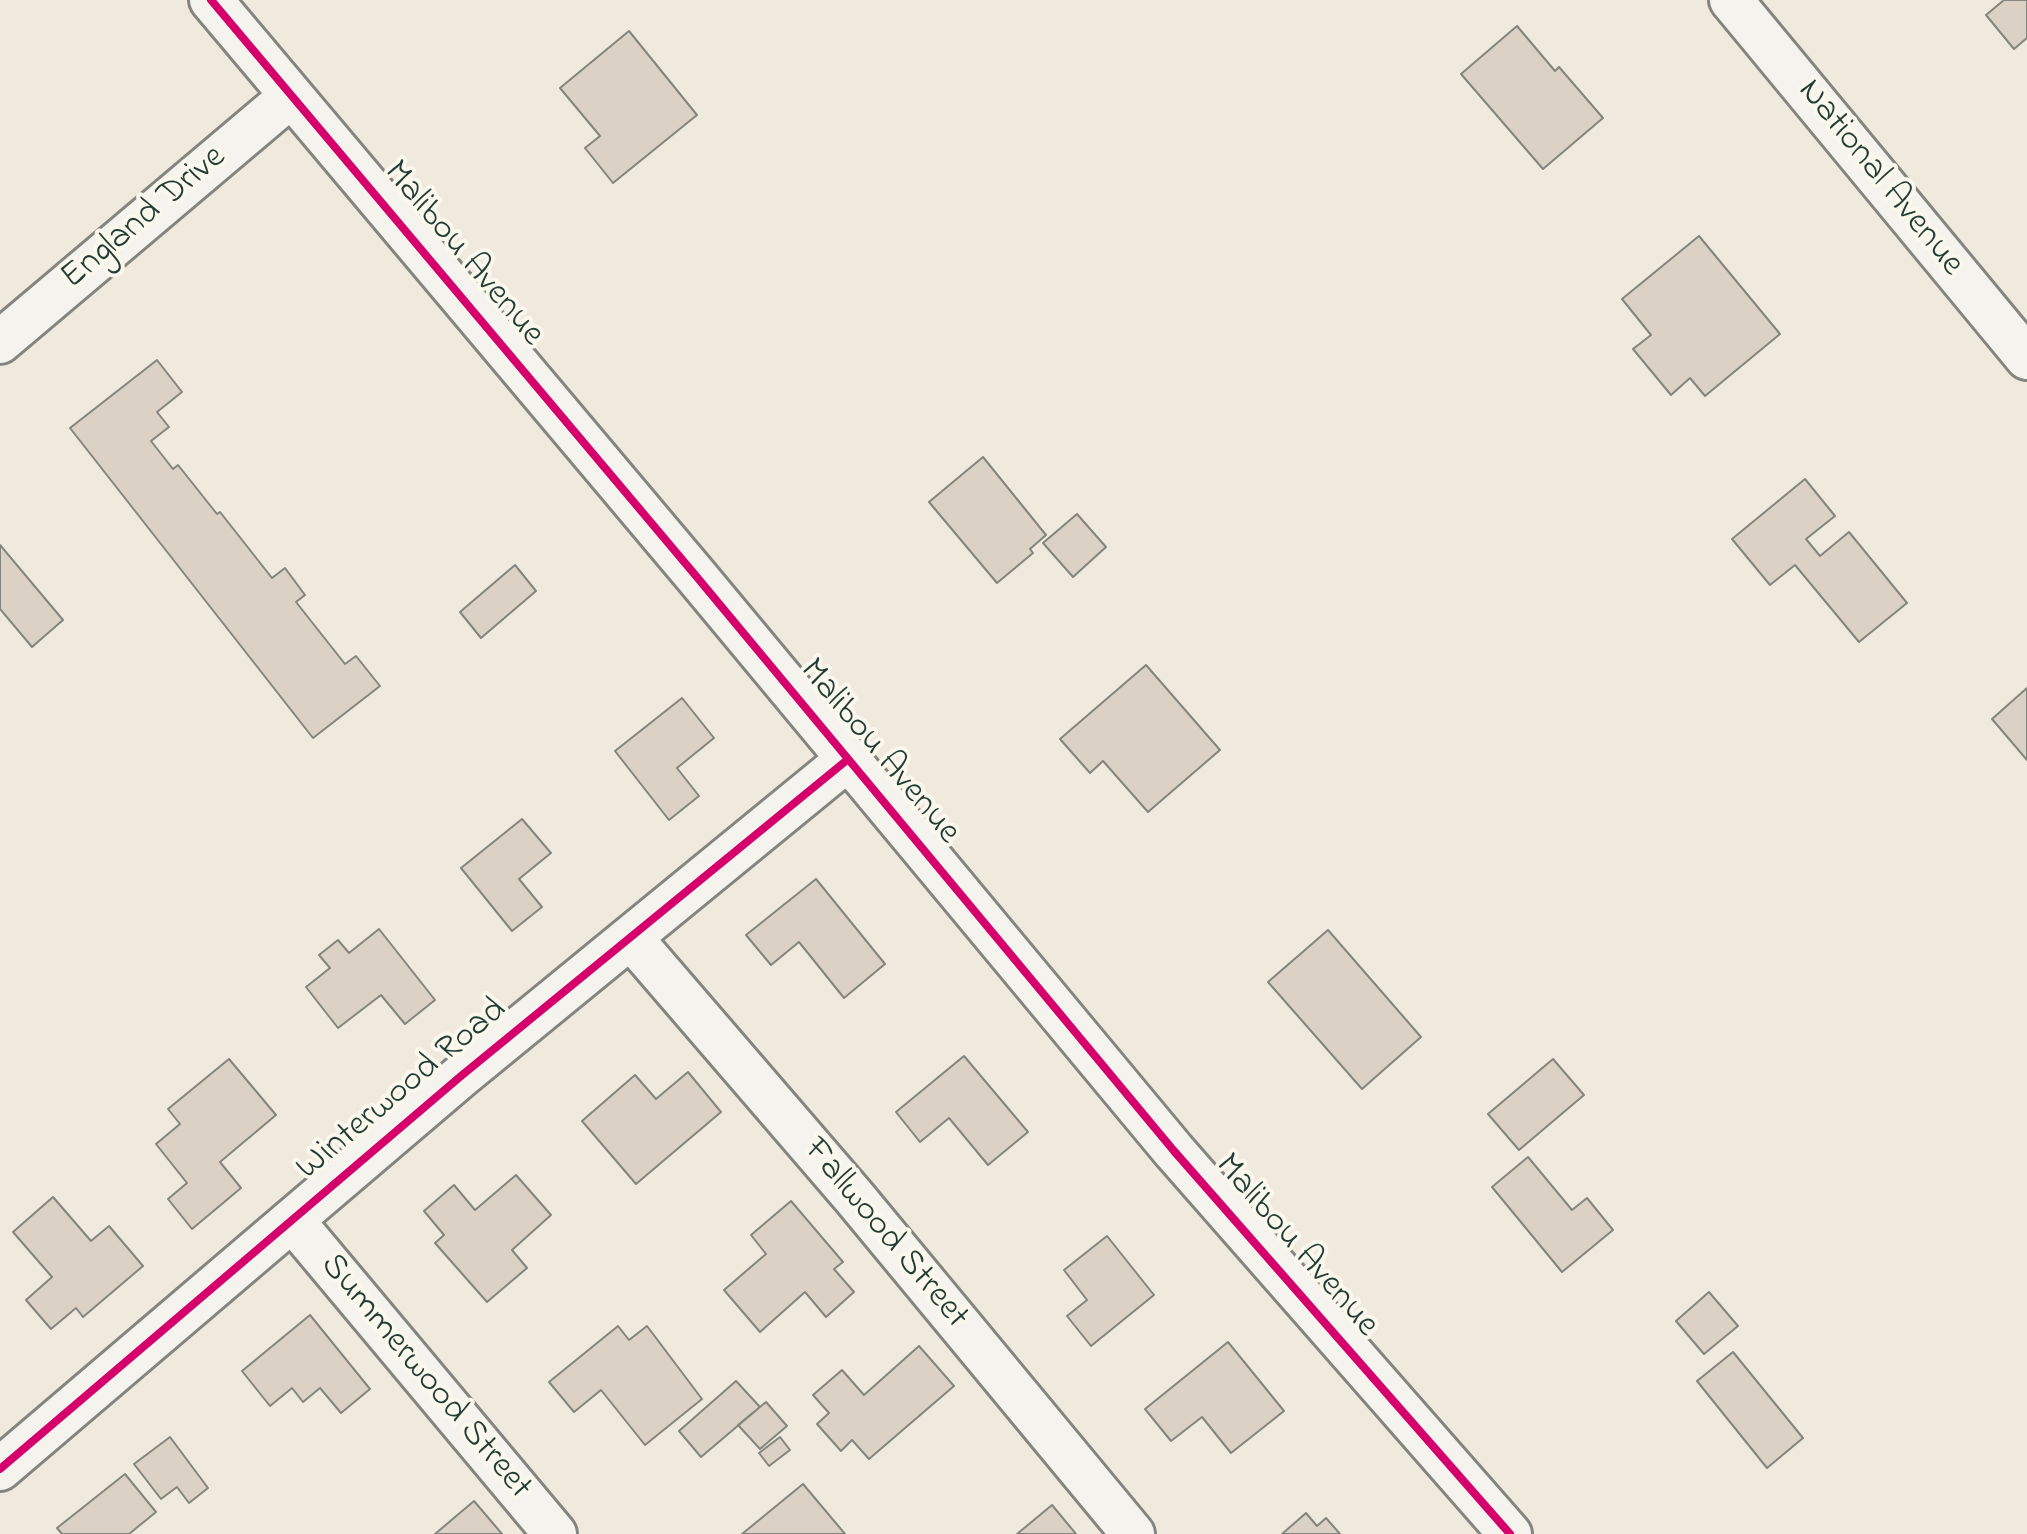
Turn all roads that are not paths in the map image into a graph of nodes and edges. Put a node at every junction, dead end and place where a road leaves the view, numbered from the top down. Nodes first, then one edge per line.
1 (211, 0) edge
2 (1731, 0) edge
3 (291, 96) junction
4 (0, 342) edge
5 (2027, 358) edge
6 (847, 760) junction
7 (631, 938) junction
8 (293, 1221) junction
9 (0, 1469) edge
10 (555, 1534) edge
11 (1133, 1534) edge
12 (1510, 1534) edge

1 - 3 street, Malibou Avenue
2 - 5 street, National Avenue
3 - 4 street, England Drive
3 - 6 street, Malibou Avenue
6 - 7 street, Winterwood Road
6 - 12 street, Malibou Avenue
7 - 8 street, Winterwood Road
7 - 11 street, Fallwood Street
8 - 9 street, Winterwood Road
8 - 10 street, Summerwood Street

